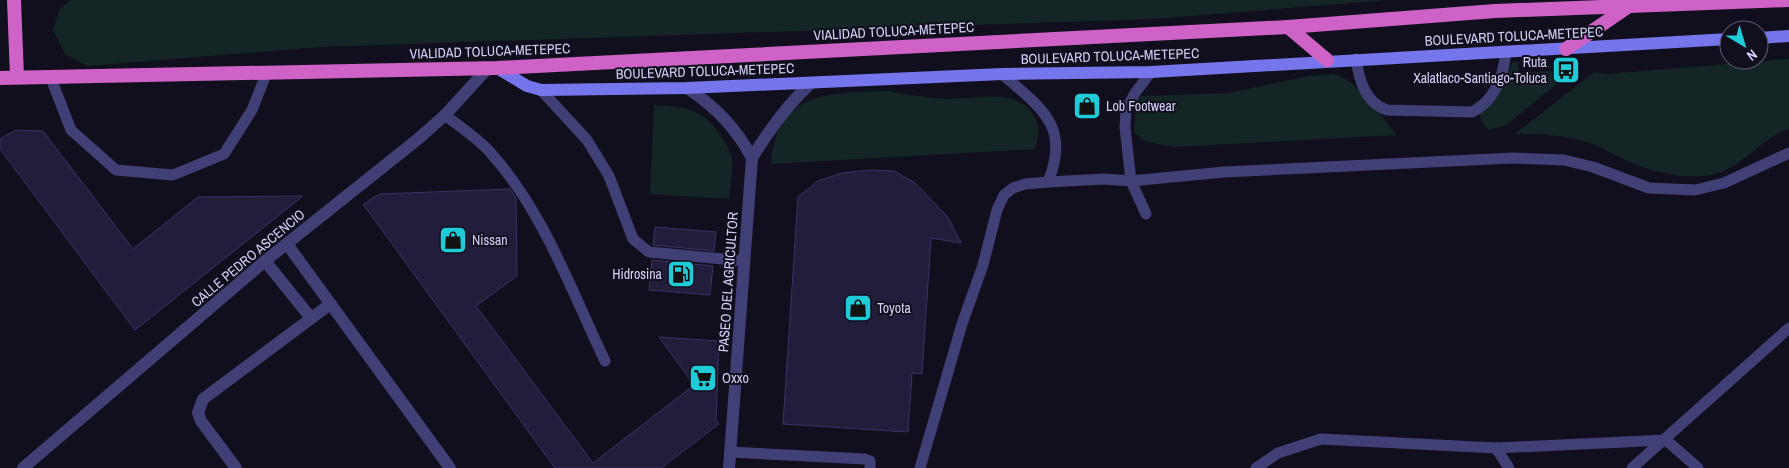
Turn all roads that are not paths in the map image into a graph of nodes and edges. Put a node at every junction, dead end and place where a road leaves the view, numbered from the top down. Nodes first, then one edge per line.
1 (14, 0) edge
2 (1545, 0) edge
3 (1646, 0) edge
4 (1789, 0) edge
5 (1629, 6) junction
6 (1495, 11) junction
7 (1288, 27) junction
8 (1789, 36) edge
9 (1769, 37) edge
10 (1719, 40) edge
11 (1566, 49) junction
12 (1506, 52) junction
13 (1356, 58) junction
14 (1327, 60) junction
15 (493, 68) junction
16 (267, 72) junction
17 (1151, 72) junction
18 (1002, 74) junction
19 (50, 76) junction
20 (17, 77) junction
21 (0, 78) edge
22 (811, 83) junction
23 (687, 88) junction
24 (541, 90) junction
25 (445, 115) junction
26 (1789, 153) edge
27 (752, 158) junction
28 (1131, 181) junction
29 (1048, 182) junction
30 (1146, 214) dead end
31 (287, 244) junction
32 (265, 261) junction
33 (744, 262) junction
34 (329, 305) junction
35 (311, 318) junction
36 (1789, 328) edge
37 (605, 361) dead end
38 (1666, 440) junction
39 (1496, 448) junction
40 (730, 452) junction
41 (812, 462) edge
42 (23, 468) edge
43 (236, 468) edge
44 (450, 468) edge
45 (729, 468) edge
46 (870, 468) edge
47 (920, 468) edge
48 (1256, 468) edge
49 (1509, 468) edge
50 (1632, 468) edge
51 (1698, 468) edge

1 - 20 highway
2 - 6 highway
3 - 5 highway
4 - 5 highway, VIALIDAD TOLUCA-METEPEC
5 - 6 highway, VIALIDAD TOLUCA-METEPEC
5 - 11 highway
6 - 7 highway, VIALIDAD TOLUCA-METEPEC
7 - 14 highway
7 - 15 highway, VIALIDAD TOLUCA-METEPEC
8 - 9 main road
10 - 11 main road, BOULEVARD TOLUCA-METEPEC
11 - 12 main road, BOULEVARD TOLUCA-METEPEC
12 - 13 main road, BOULEVARD TOLUCA-METEPEC
12 - 13 lane
13 - 14 main road, BOULEVARD TOLUCA-METEPEC
14 - 17 main road, BOULEVARD TOLUCA-METEPEC
15 - 16 highway, VIALIDAD TOLUCA-METEPEC
15 - 24 main road, BOULEVARD TOLUCA-METEPEC
15 - 25 street, CALLE PEDRO ASCENCIO
16 - 19 highway, VIALIDAD TOLUCA-METEPEC
16 - 19 lane
17 - 18 main road, BOULEVARD TOLUCA-METEPEC
17 - 28 lane
18 - 22 main road, BOULEVARD TOLUCA-METEPEC
18 - 29 lane
19 - 20 highway, VIALIDAD TOLUCA-METEPEC
20 - 21 highway, VIALIDAD TOLUCA-METEPEC
22 - 23 main road, BOULEVARD TOLUCA-METEPEC
22 - 27 street, PASEO DEL AGRICULTOR
23 - 24 main road, BOULEVARD TOLUCA-METEPEC
23 - 27 street
24 - 33 lane
25 - 31 street, CALLE PEDRO ASCENCIO
25 - 37 lane
26 - 28 lane
27 - 33 street, PASEO DEL AGRICULTOR
28 - 29 lane
28 - 30 lane
29 - 47 lane
31 - 32 street, CALLE PEDRO ASCENCIO
31 - 34 street
32 - 35 street
32 - 42 street, CALLE PEDRO ASCENCIO
33 - 40 street, PASEO DEL AGRICULTOR
34 - 35 street
34 - 44 street
35 - 43 street
36 - 38 lane
38 - 39 lane
38 - 50 lane
38 - 51 lane
39 - 48 lane
39 - 49 lane
40 - 41 lane
40 - 45 street, PASEO DEL AGRICULTOR
41 - 46 lane

